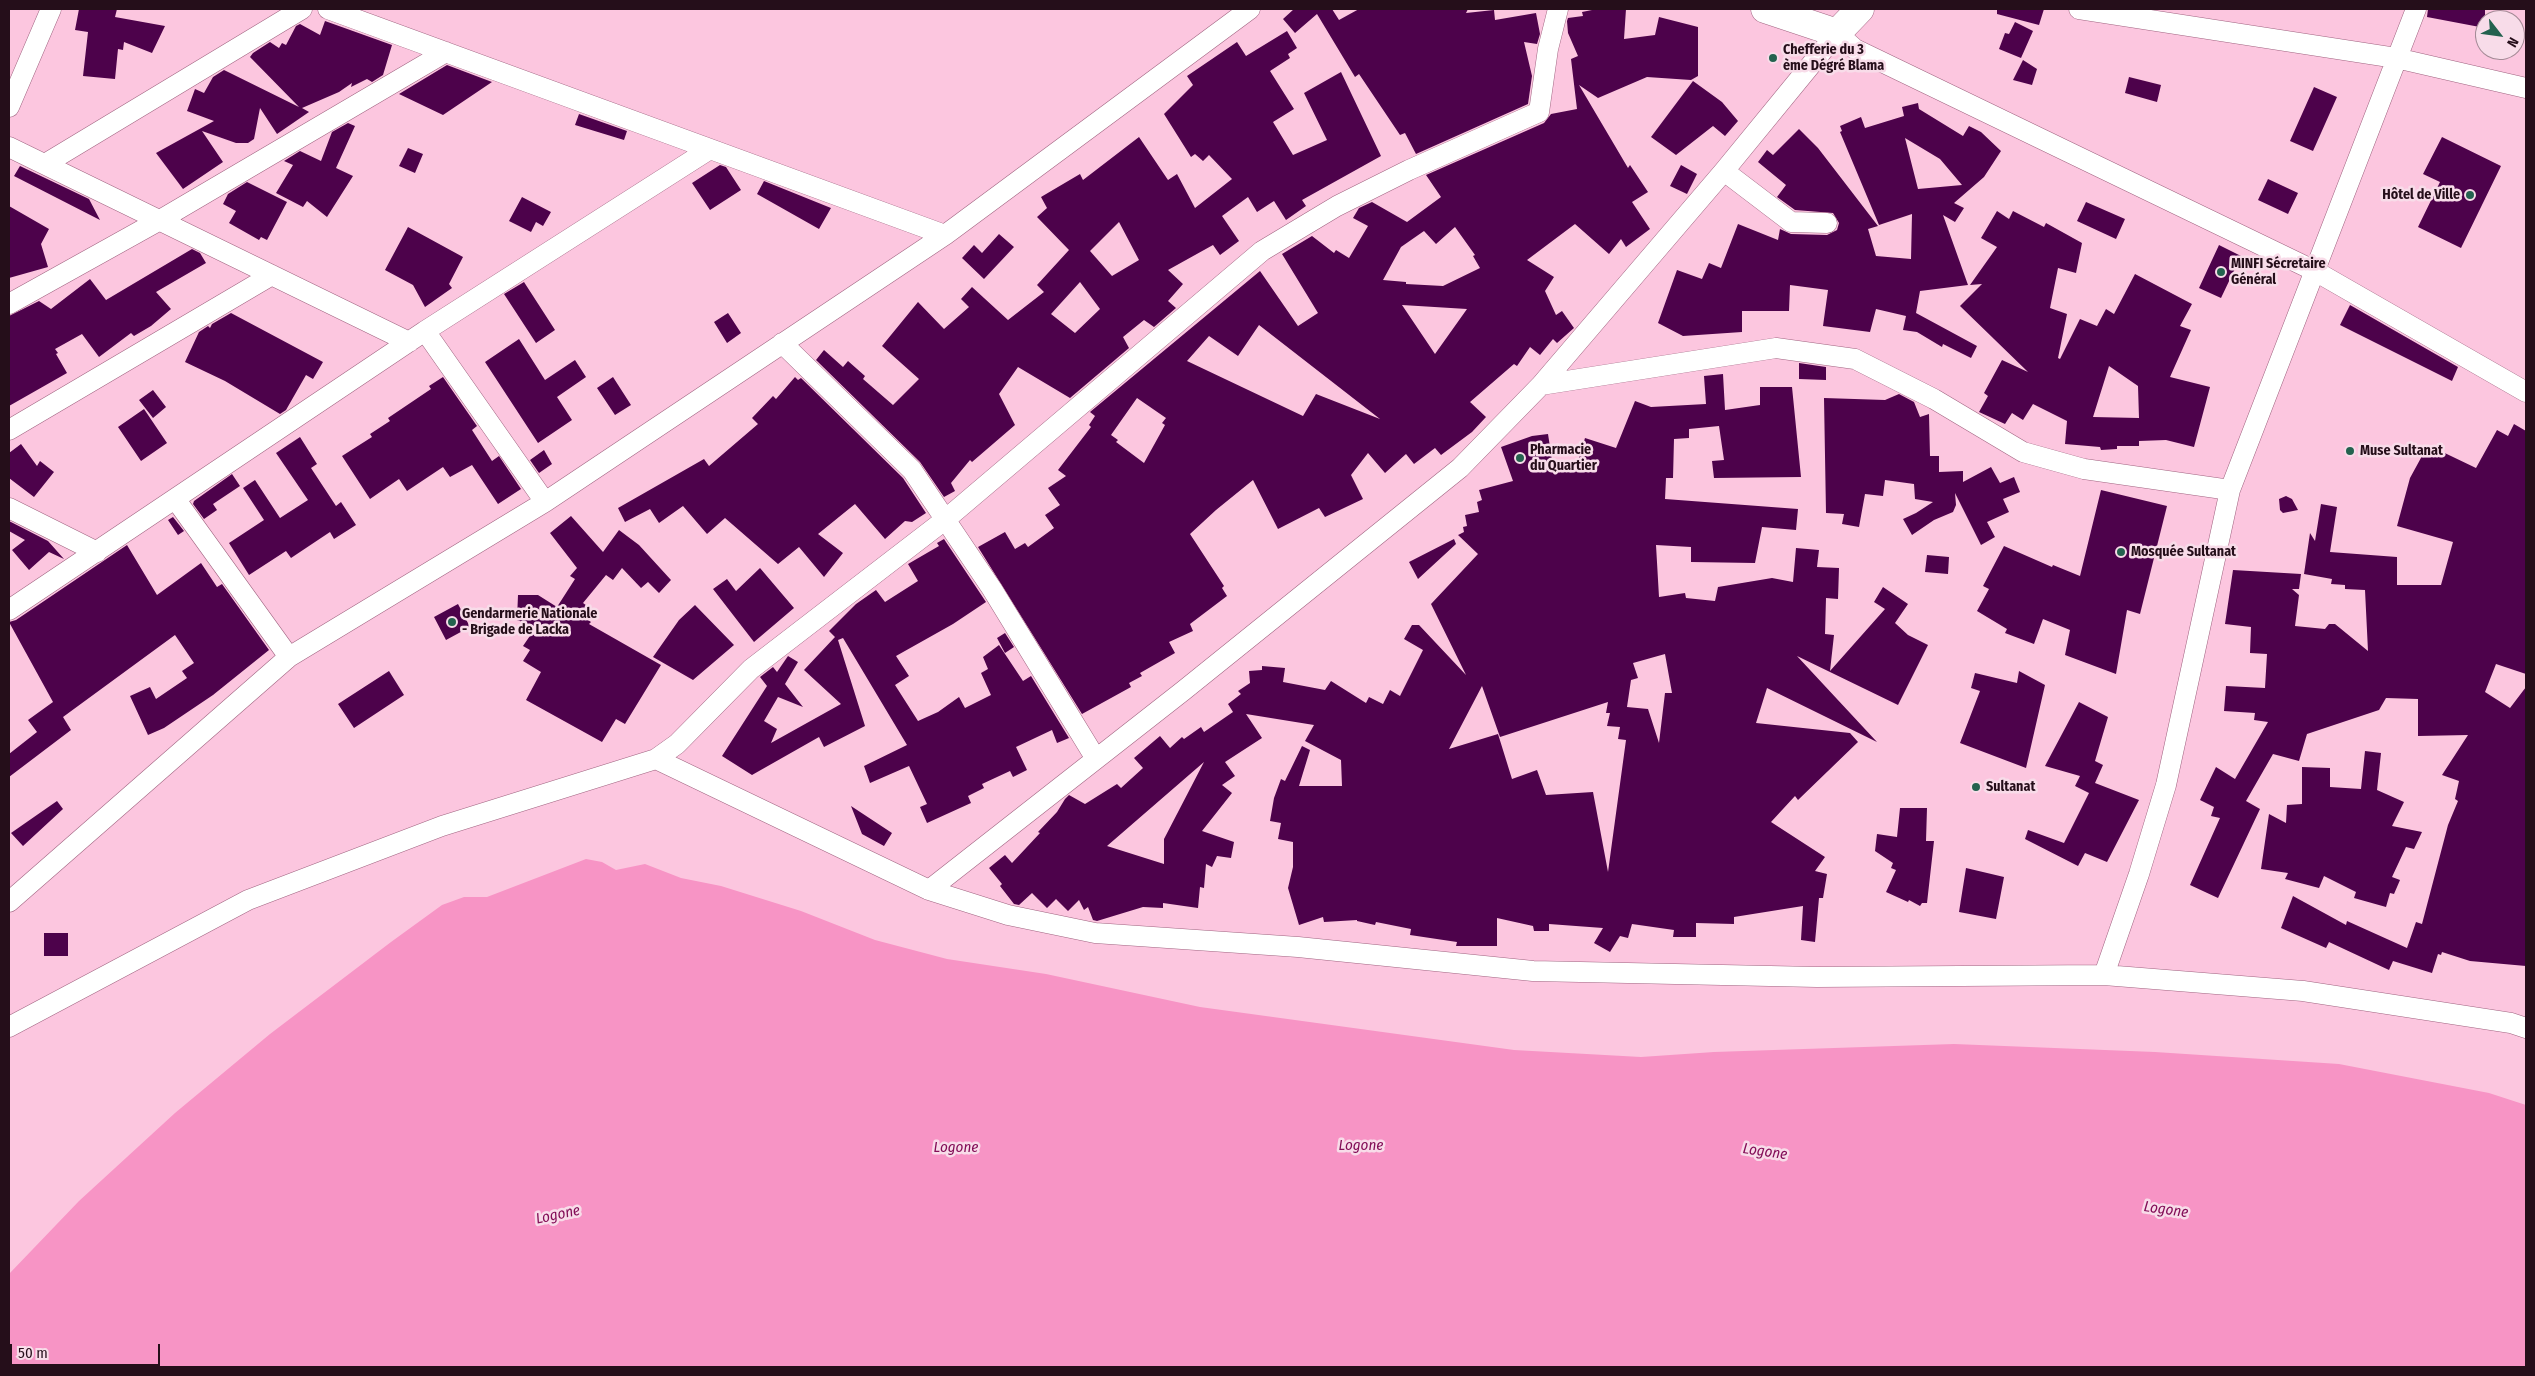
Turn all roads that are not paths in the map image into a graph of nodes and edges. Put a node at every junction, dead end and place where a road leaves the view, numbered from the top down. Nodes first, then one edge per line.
1 (51, 9) edge
2 (302, 9) edge
3 (328, 9) edge
4 (1250, 9) edge
5 (1558, 9) edge
6 (1765, 9) edge
7 (1860, 9) edge
8 (2079, 9) edge
9 (2416, 9) edge
10 (1837, 33) junction
11 (446, 52) junction
12 (2396, 58) junction
13 (2526, 88) edge
14 (9, 107) edge
15 (9, 147) edge
16 (710, 149) junction
17 (45, 164) junction
18 (1724, 172) junction
19 (160, 220) junction
20 (1827, 223) dead end
21 (944, 235) junction
22 (2315, 272) junction
23 (272, 275) junction
24 (9, 304) edge
25 (417, 337) junction
26 (782, 343) junction
27 (1541, 385) junction
28 (2526, 392) edge
29 (9, 430) edge
30 (2230, 490) junction
31 (176, 500) junction
32 (545, 502) junction
33 (9, 508) edge
34 (946, 518) junction
35 (97, 552) junction
36 (9, 610) edge
37 (289, 657) junction
38 (1096, 759) junction
39 (656, 760) junction
40 (930, 890) junction
41 (9, 902) edge
42 (2104, 975) junction
43 (2521, 1022) edge
44 (9, 1027) edge

1 - 14 street
2 - 17 street
3 - 11 street
4 - 21 street
5 - 34 street
6 - 10 highway
7 - 10 highway
8 - 12 street
9 - 12 street
10 - 18 street
10 - 22 street
11 - 16 street
11 - 19 street
12 - 13 street
12 - 22 street
15 - 17 street
16 - 21 street
16 - 25 street
17 - 19 street
18 - 20 street
18 - 27 street
19 - 23 street
19 - 24 street
21 - 26 street
22 - 28 street
22 - 30 street
23 - 25 street
23 - 29 street
25 - 31 street
25 - 32 street
26 - 32 street
26 - 34 street
27 - 30 street
27 - 38 street
30 - 42 street
31 - 35 street
31 - 37 street
32 - 37 street
33 - 35 street
34 - 38 street
34 - 39 street
35 - 36 street
37 - 41 street
38 - 40 street
39 - 40 street
39 - 44 street
40 - 42 street
42 - 43 street

